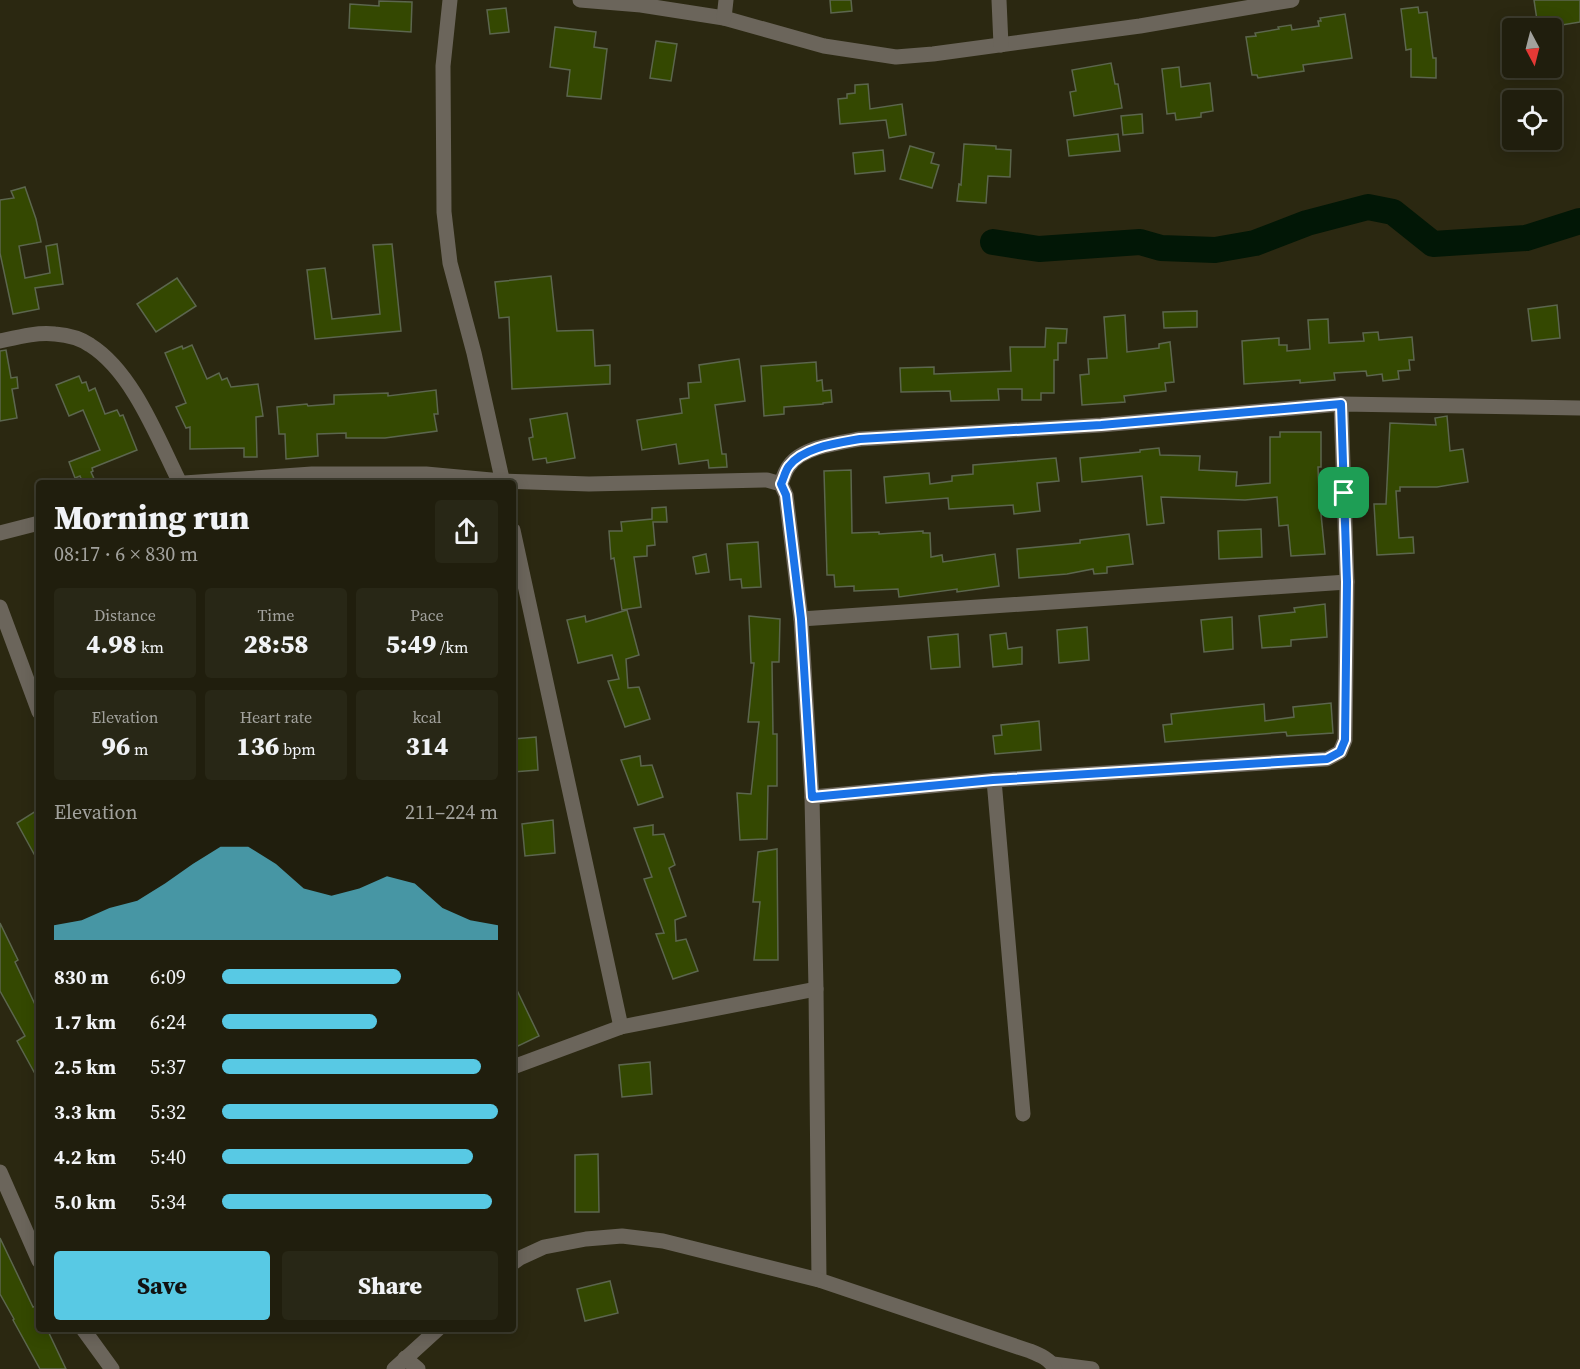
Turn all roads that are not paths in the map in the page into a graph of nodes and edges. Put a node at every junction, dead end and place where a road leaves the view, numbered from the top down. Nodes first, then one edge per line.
1 (450, 0) edge
2 (580, 0) edge
3 (726, 0) edge
4 (999, 0) edge
5 (1292, 0) edge
6 (724, 18) junction
7 (1001, 45) junction
8 (0, 341) edge
9 (1341, 404) junction
10 (1580, 408) edge
11 (180, 480) edge
12 (225, 480) edge
13 (483, 480) edge
14 (502, 480) edge
15 (516, 482) edge
16 (781, 484) junction
17 (36, 523) edge
18 (0, 533) edge
19 (516, 544) edge
20 (1347, 582) junction
21 (0, 607) edge
22 (801, 619) junction
23 (36, 704) edge
24 (993, 780) junction
25 (812, 797) junction
26 (816, 989) junction
27 (621, 1027) junction
28 (516, 1066) edge
29 (1023, 1114) dead end
30 (0, 1172) edge
31 (36, 1254) edge
32 (516, 1261) edge
33 (819, 1280) junction
34 (85, 1332) edge
35 (435, 1332) edge
36 (400, 1364) edge
37 (1054, 1366) edge
38 (112, 1369) edge
39 (418, 1369) edge
40 (1092, 1369) edge

1 - 14 street
2 - 6 street
3 - 6 street
4 - 7 street
5 - 7 street
6 - 7 street
8 - 11 street
9 - 10 street
9 - 16 street
9 - 20 street
12 - 13 street
15 - 16 street
16 - 22 street
17 - 18 street
19 - 27 street
20 - 22 street
20 - 24 street
21 - 23 street
22 - 25 street
24 - 25 street
24 - 29 street
25 - 26 street
26 - 27 street
26 - 33 street
27 - 28 street
30 - 31 street
32 - 33 street
33 - 37 street
34 - 38 street
35 - 36 street
36 - 39 street
37 - 40 street

